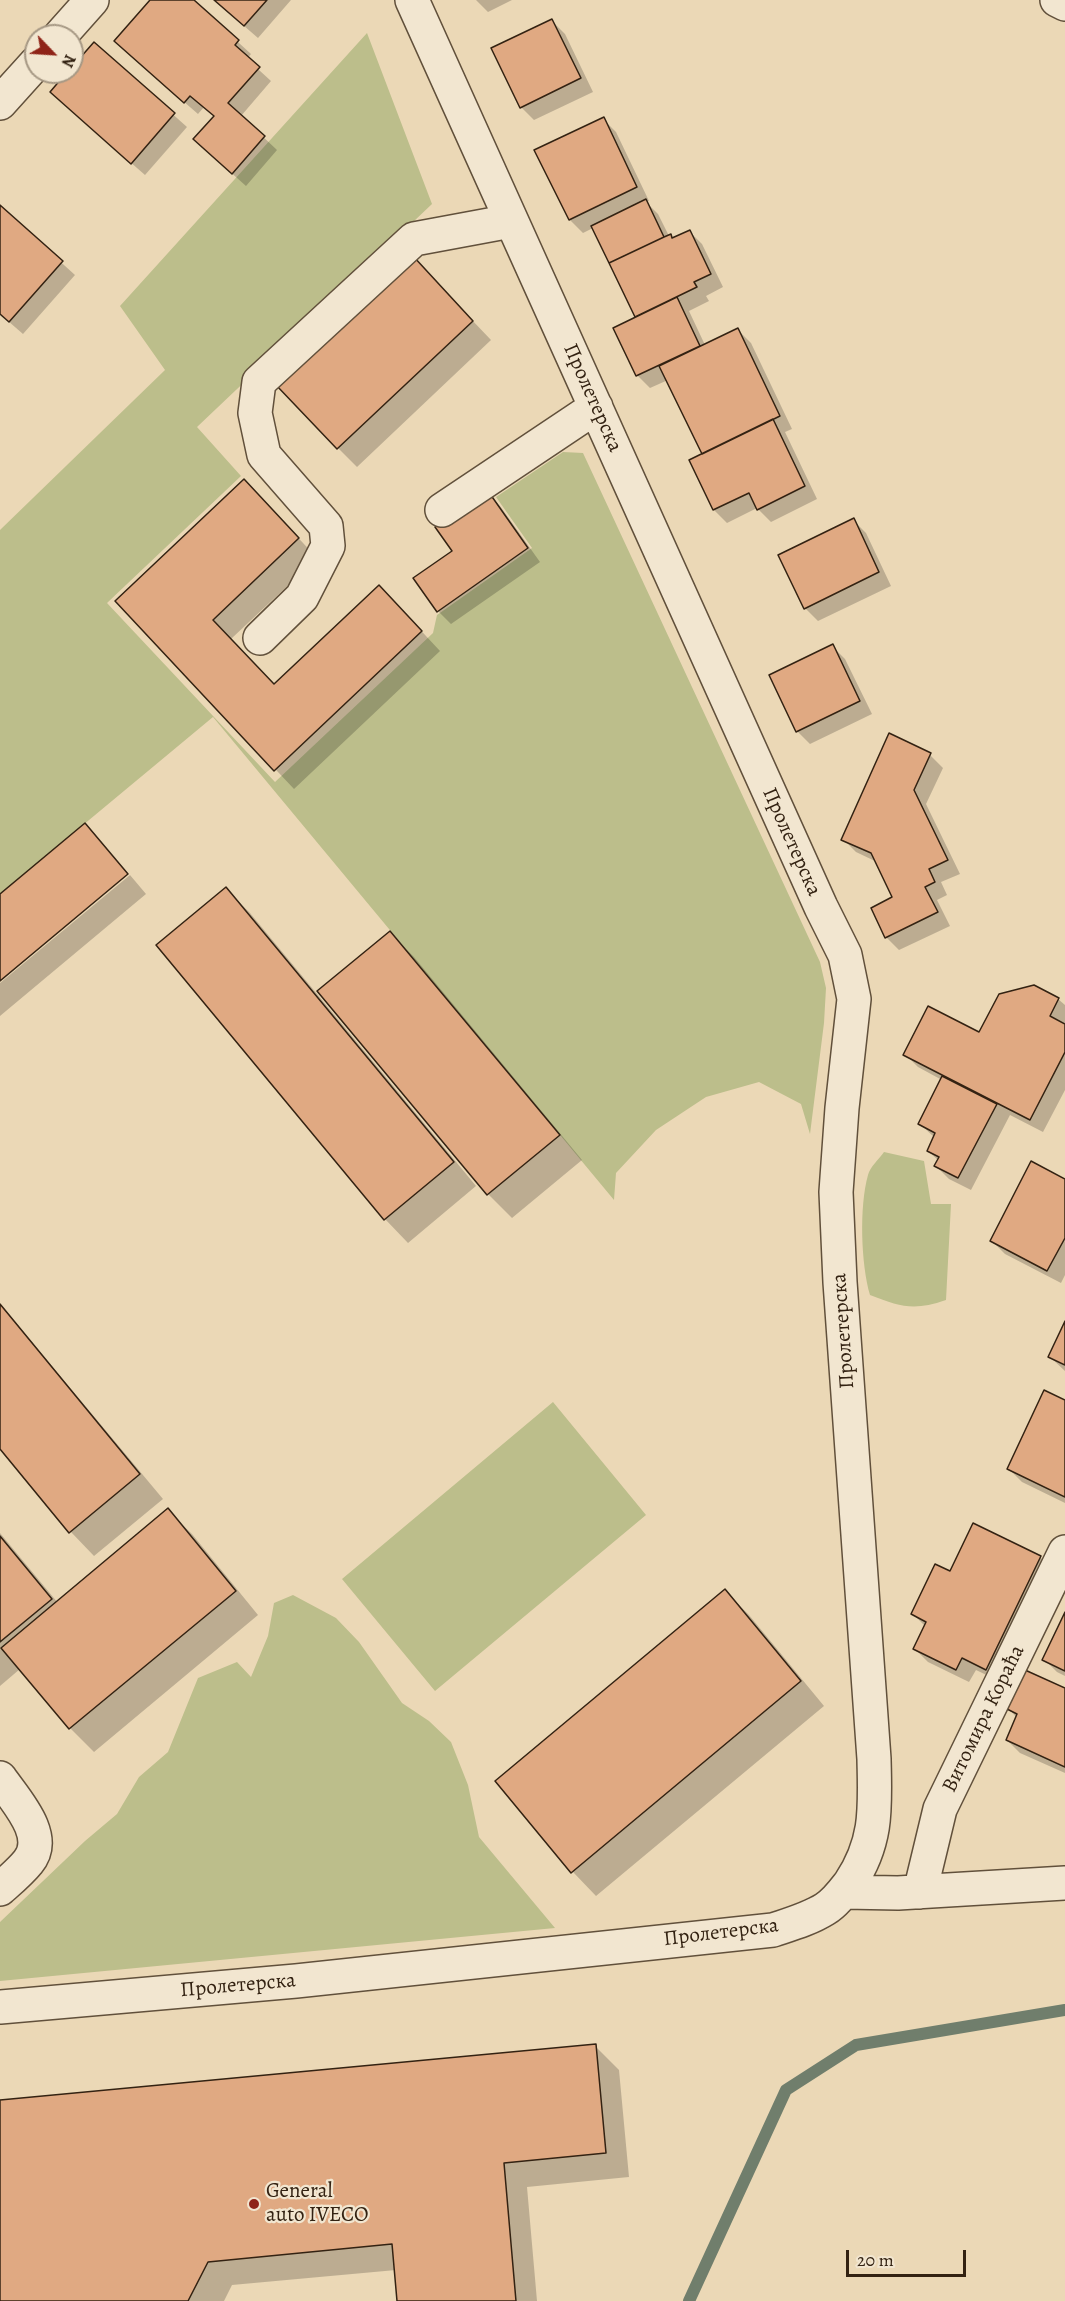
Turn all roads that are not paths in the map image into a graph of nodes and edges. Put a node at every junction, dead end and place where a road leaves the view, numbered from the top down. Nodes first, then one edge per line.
1 (92, 0) edge
2 (412, 0) edge
3 (1057, 0) edge
4 (1065, 4) edge
5 (71, 24) edge
6 (24, 76) edge
7 (0, 103) edge
8 (512, 221) junction
9 (596, 407) junction
10 (442, 510) dead end
11 (260, 638) dead end
12 (1065, 1552) edge
13 (0, 1778) edge
14 (1065, 1883) edge
15 (0, 1889) edge
16 (844, 1892) junction
17 (920, 1892) junction
18 (0, 2007) edge

1 - 5 street
2 - 8 street, Пролетерска
3 - 4 street
6 - 7 street
8 - 9 street, Пролетерска
8 - 11 street
9 - 10 street
9 - 16 street, Пролетерска
12 - 17 street, Витомира Кораћа
13 - 15 street
14 - 17 street
16 - 17 street
16 - 18 street, Пролетерска

